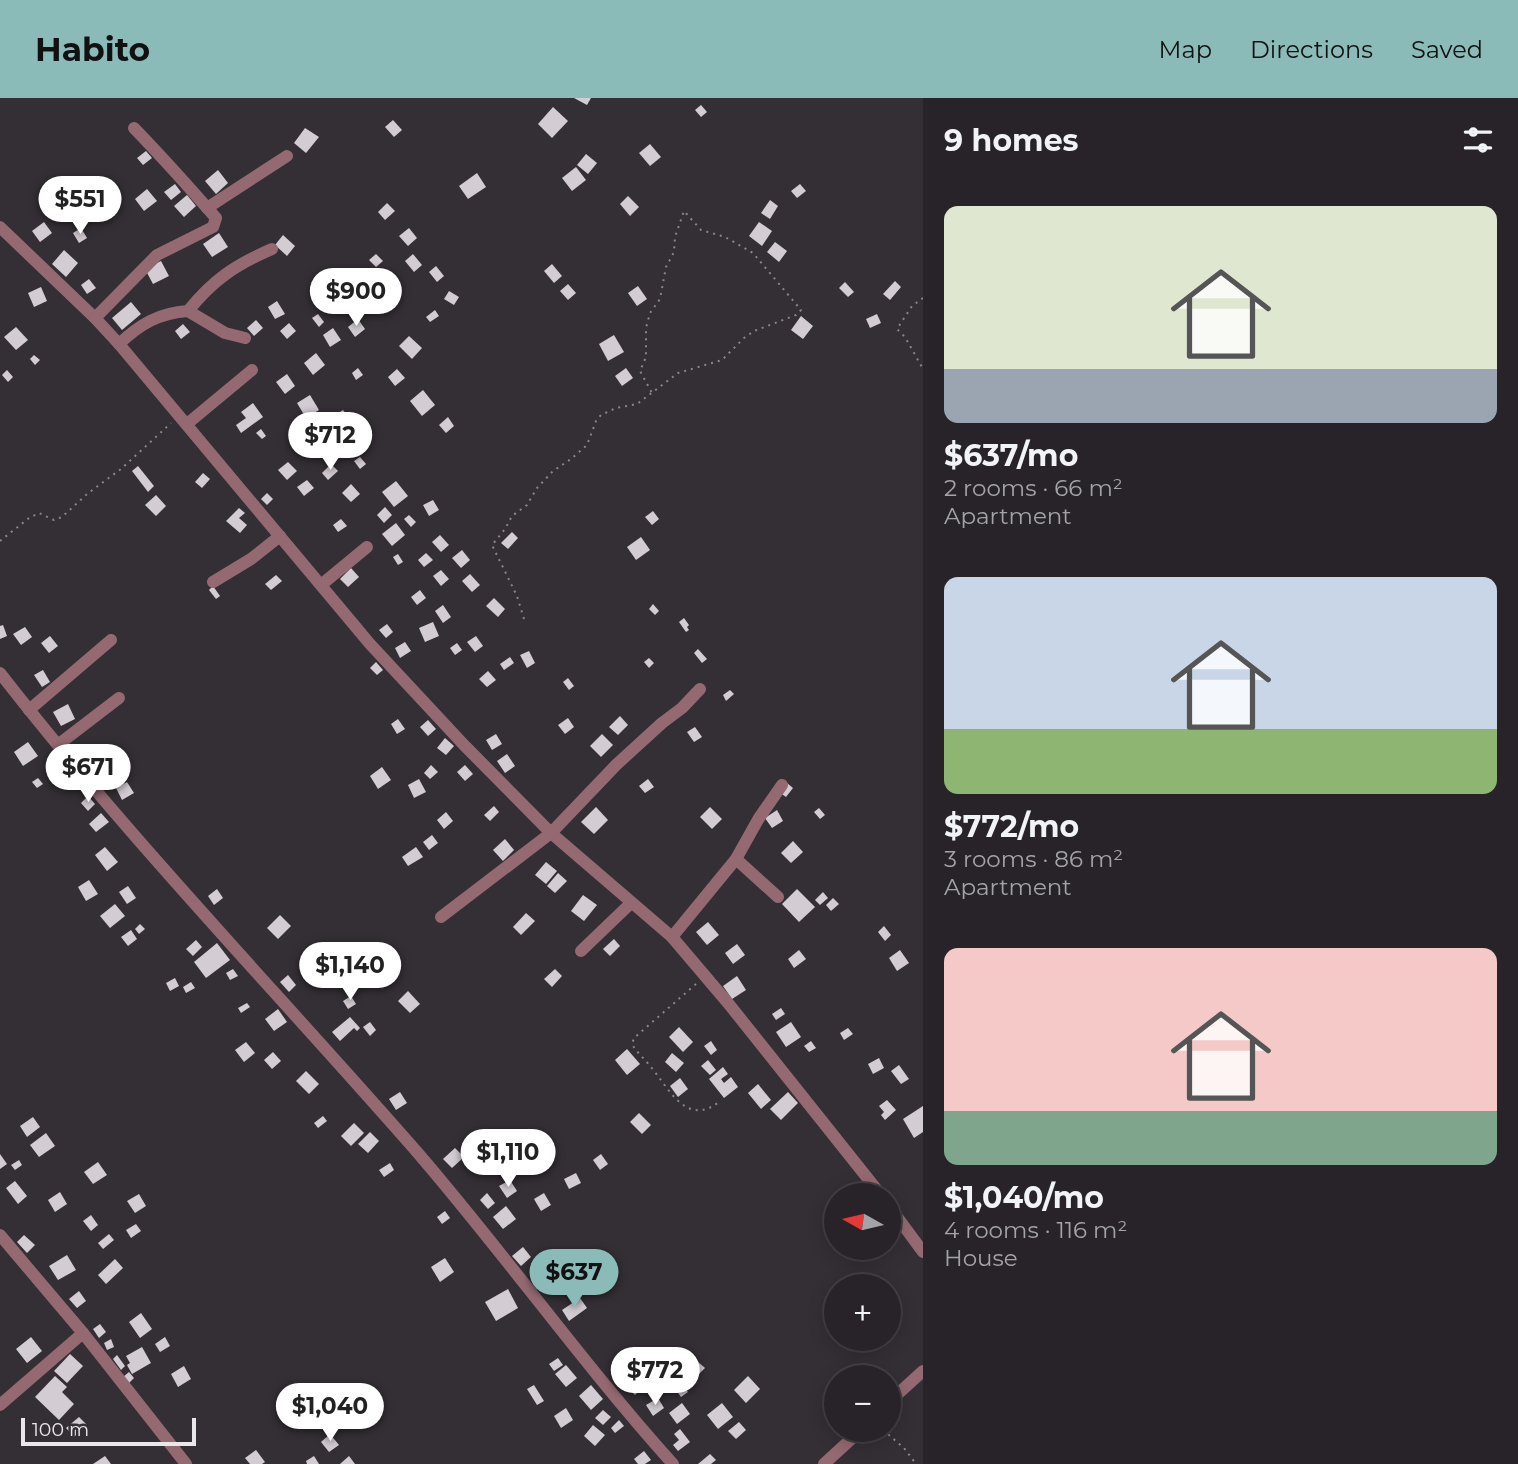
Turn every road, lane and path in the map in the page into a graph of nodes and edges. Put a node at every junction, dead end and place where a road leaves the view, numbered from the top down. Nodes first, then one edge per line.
1 (134, 128) dead end
2 (287, 156) dead end
3 (207, 208) junction
4 (0, 227) edge
5 (272, 249) dead end
6 (923, 298) edge
7 (187, 311) junction
8 (95, 318) junction
9 (245, 338) dead end
10 (120, 344) junction
11 (923, 369) edge
12 (252, 370) dead end
13 (652, 393) junction
14 (183, 419) junction
15 (280, 536) junction
16 (0, 541) edge
17 (367, 547) dead end
18 (213, 582) dead end
19 (321, 585) junction
20 (524, 619) dead end
21 (111, 640) dead end
22 (0, 673) edge
23 (700, 689) dead end
24 (119, 698) dead end
25 (29, 710) junction
26 (59, 744) junction
27 (782, 785) dead end
28 (551, 833) junction
29 (736, 859) junction
30 (778, 897) dead end
31 (631, 903) junction
32 (442, 917) dead end
33 (672, 937) junction
34 (581, 951) dead end
35 (704, 975) junction
36 (719, 1102) dead end
37 (871, 1183) edge
38 (901, 1222) edge
39 (0, 1235) edge
40 (923, 1252) edge
41 (83, 1333) junction
42 (923, 1371) edge
43 (901, 1391) edge
44 (0, 1405) edge
45 (848, 1442) edge
46 (897, 1442) edge
47 (186, 1464) edge
48 (673, 1464) edge
49 (824, 1464) edge
50 (916, 1464) edge

1 - 3 street
2 - 3 street
3 - 8 street
4 - 8 street
5 - 7 street
6 - 11 path
7 - 9 street
7 - 10 street
8 - 10 street
10 - 14 street
12 - 14 street
13 - 13 path
13 - 20 path
14 - 15 street
14 - 16 path
15 - 18 street
15 - 19 street
17 - 19 street
19 - 28 street
21 - 25 street
22 - 25 street
23 - 28 street
24 - 26 street
25 - 26 street
26 - 48 street
27 - 29 street
28 - 31 street
28 - 32 street
29 - 30 street
29 - 33 street
31 - 33 street
31 - 34 street
33 - 35 street
35 - 36 path
35 - 37 street
38 - 40 street
39 - 41 street
41 - 44 street
41 - 47 street
42 - 43 street
45 - 49 street
46 - 50 path

